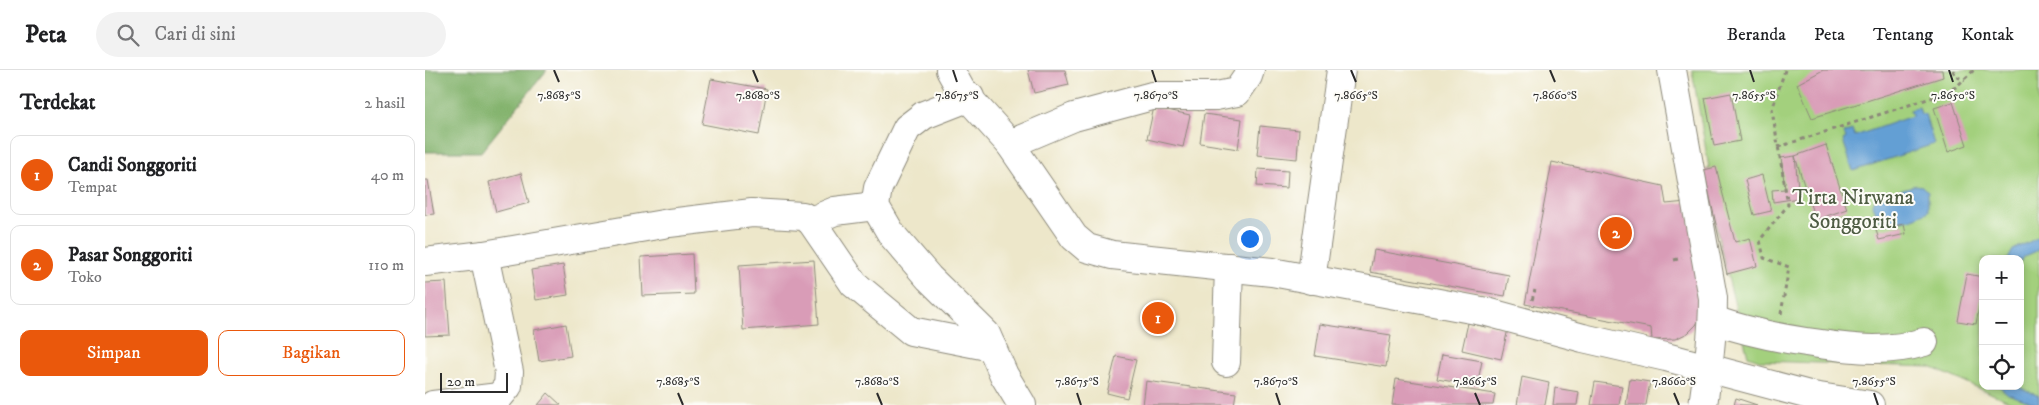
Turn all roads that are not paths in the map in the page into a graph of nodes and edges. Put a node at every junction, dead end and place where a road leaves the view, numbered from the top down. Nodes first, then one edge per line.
1 (1250, 70) edge
2 (1341, 70) edge
3 (1672, 70) edge
4 (953, 71) edge
5 (970, 98) junction
6 (1010, 144) junction
7 (875, 206) junction
8 (811, 221) junction
9 (485, 255) junction
10 (425, 262) edge
11 (1229, 267) junction
12 (1311, 280) junction
13 (1713, 320) junction
14 (1924, 342) dead end
15 (992, 347) junction
16 (1226, 362) dead end
17 (1709, 369) junction
18 (433, 405) edge
19 (1022, 405) edge
20 (1703, 405) edge
21 (1871, 405) edge

1 - 6 street
2 - 12 street
3 - 13 street
4 - 5 street
5 - 6 street
5 - 7 street
6 - 11 street
7 - 8 street
7 - 15 street
8 - 9 street
8 - 15 street
9 - 10 street
9 - 18 street
11 - 12 street
11 - 16 street
12 - 17 street
13 - 14 street
13 - 17 street
15 - 19 street
17 - 20 street
17 - 21 street

